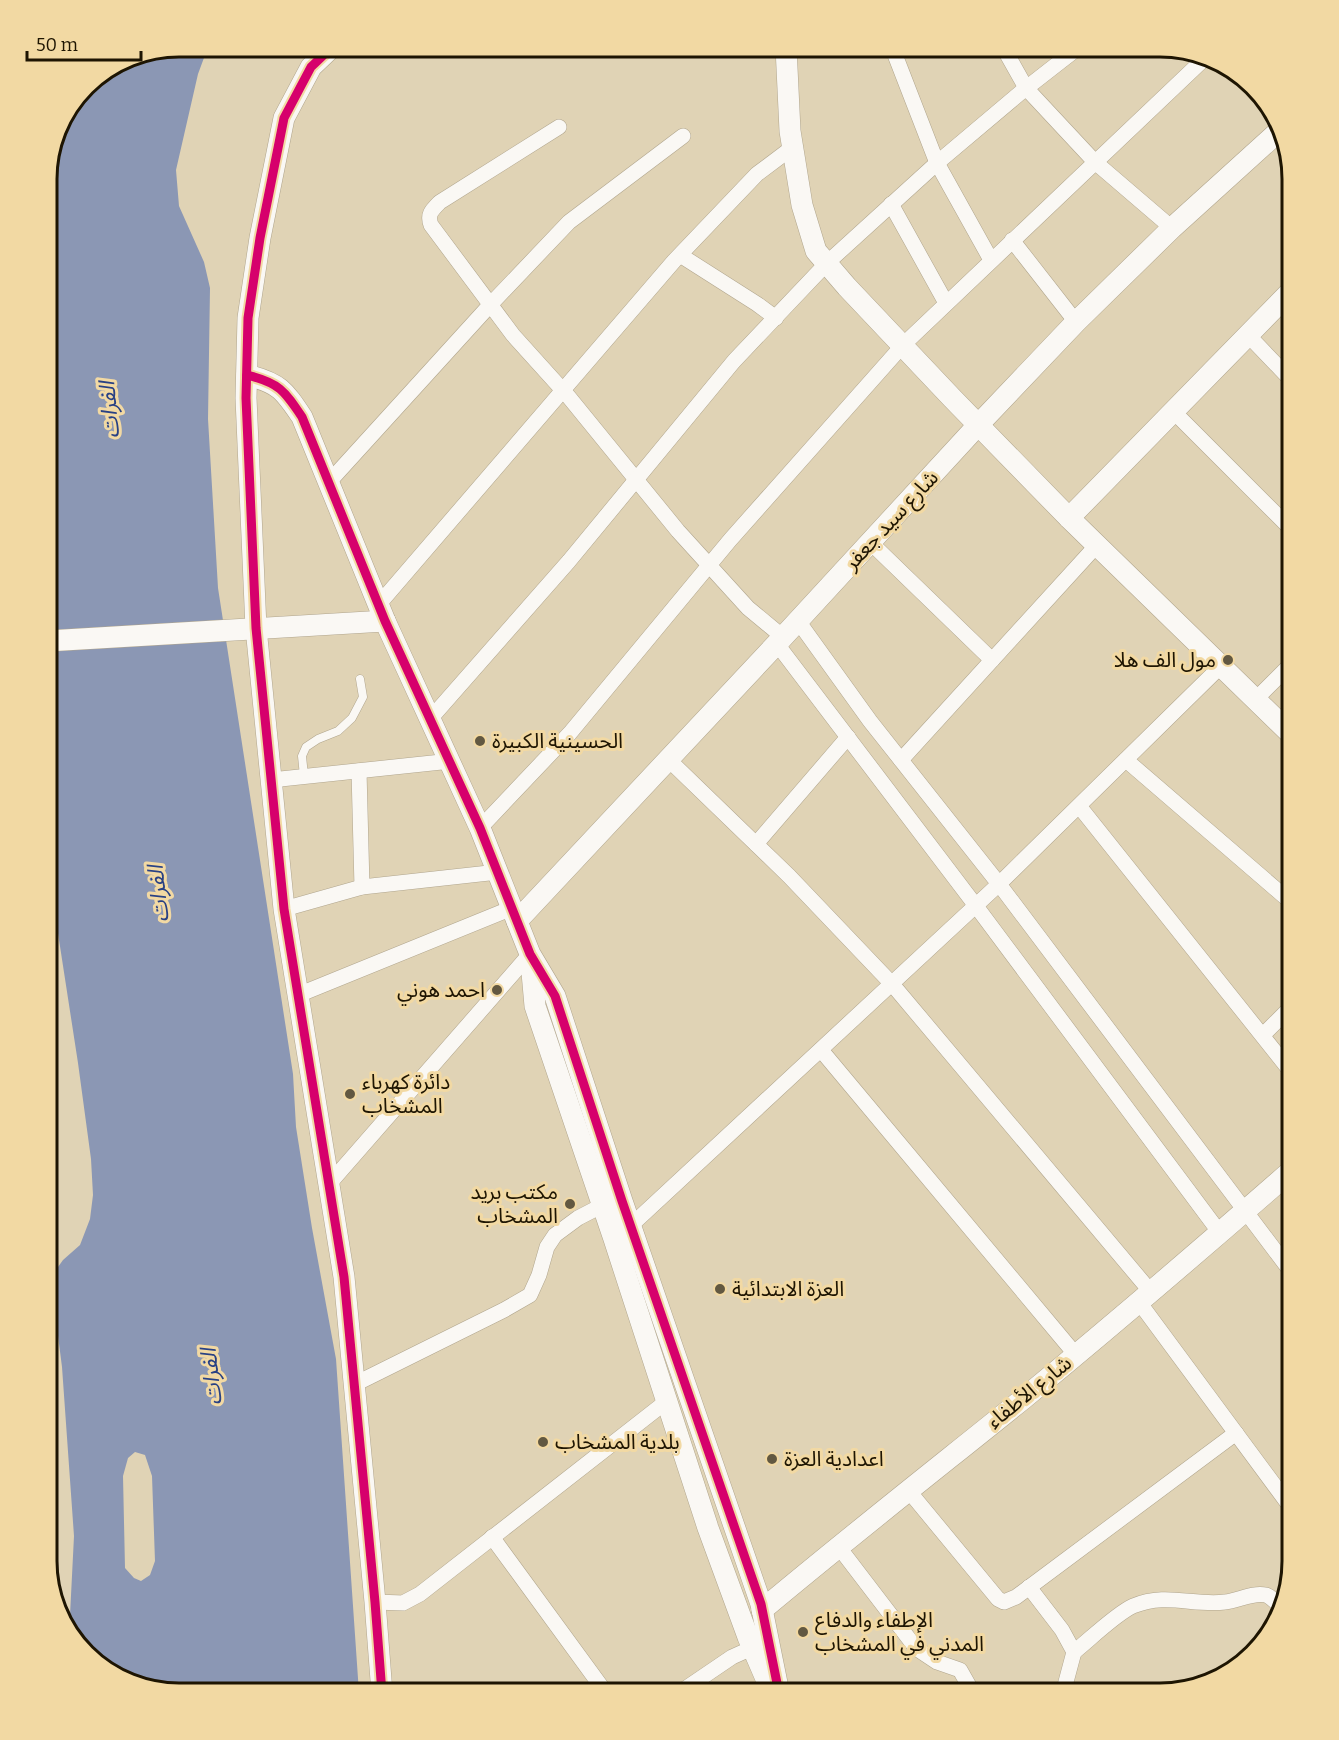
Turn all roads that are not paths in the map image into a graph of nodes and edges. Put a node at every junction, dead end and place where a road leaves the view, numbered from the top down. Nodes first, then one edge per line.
1 (321, 57) edge
2 (787, 57) edge
3 (896, 57) edge
4 (1009, 57) edge
5 (1066, 57) edge
6 (1199, 64) edge
7 (1026, 88) junction
8 (559, 127) dead end
9 (683, 136) dead end
10 (1273, 136) edge
11 (793, 147) junction
12 (1095, 162) junction
13 (937, 163) junction
14 (891, 204) junction
15 (1172, 228) junction
16 (1012, 240) junction
17 (680, 255) junction
18 (991, 260) junction
19 (827, 263) junction
20 (1282, 301) edge
21 (946, 303) junction
22 (490, 305) junction
23 (776, 318) junction
24 (1076, 322) junction
25 (1248, 335) junction
26 (903, 345) junction
27 (1282, 370) edge
28 (247, 375) junction
29 (563, 391) junction
30 (1173, 411) junction
31 (979, 424) junction
32 (636, 480) junction
33 (329, 482) junction
34 (1070, 518) junction
35 (1282, 519) edge
36 (870, 542) junction
37 (1097, 545) junction
38 (709, 565) junction
39 (382, 612) junction
40 (798, 621) junction
41 (245, 628) junction
42 (57, 639) edge
43 (780, 640) junction
44 (992, 660) junction
45 (1221, 666) junction
46 (1282, 674) edge
47 (360, 679) dead end
48 (1256, 699) junction
49 (431, 718) junction
50 (1282, 724) edge
51 (848, 737) junction
52 (669, 760) junction
53 (901, 760) junction
54 (1126, 760) junction
55 (451, 761) junction
56 (359, 771) junction
57 (304, 776) junction
58 (271, 780) junction
59 (1079, 806) junction
60 (480, 828) junction
61 (756, 844) junction
62 (498, 872) junction
63 (999, 884) junction
64 (362, 887) junction
65 (1282, 894) edge
66 (976, 906) junction
67 (285, 909) junction
68 (515, 915) junction
69 (530, 954) junction
70 (892, 984) junction
71 (298, 995) junction
72 (1282, 1017) edge
73 (1263, 1035) junction
74 (821, 1050) junction
75 (1282, 1059) edge
76 (1282, 1179) edge
77 (329, 1184) junction
78 (603, 1205) junction
79 (1246, 1210) junction
80 (631, 1226) junction
81 (1220, 1233) junction
82 (614, 1239) junction
83 (1282, 1258) edge
84 (1145, 1297) junction
85 (1076, 1355) junction
86 (353, 1385) junction
87 (667, 1401) junction
88 (1236, 1433) junction
89 (908, 1490) junction
90 (1282, 1494) edge
91 (492, 1537) junction
92 (838, 1546) junction
93 (1029, 1587) junction
94 (1274, 1601) edge
95 (375, 1602) junction
96 (762, 1610) junction
97 (752, 1648) junction
98 (1074, 1652) junction
99 (381, 1683) edge
100 (598, 1683) edge
101 (694, 1683) edge
102 (767, 1683) edge
103 (777, 1683) edge
104 (967, 1683) edge
105 (1065, 1683) edge

1 - 28 street
2 - 11 street
3 - 13 street
4 - 7 street
5 - 7 street
6 - 12 street
7 - 12 street
7 - 13 street
8 - 22 street
9 - 22 street
10 - 15 street, شارع سيد جعفر
11 - 17 street
11 - 19 street
12 - 15 street
12 - 16 street
13 - 14 street
13 - 18 street
14 - 19 street
14 - 21 street
15 - 24 street, شارع سيد جعفر
16 - 18 street
16 - 24 street
17 - 23 street
17 - 29 street
18 - 21 street
19 - 23 street
19 - 26 street
20 - 25 street
21 - 26 street
22 - 29 street
22 - 33 street
23 - 32 street
24 - 31 street, شارع سيد جعفر
25 - 27 street
25 - 30 street
26 - 31 street
26 - 38 street
28 - 33 street
28 - 41 street
29 - 32 street
29 - 39 street
30 - 34 street
30 - 35 street
31 - 34 street
31 - 36 street, شارع سيد جعفر
32 - 38 street
32 - 49 street
33 - 39 street
34 - 37 street
36 - 40 street, شارع سيد جعفر
36 - 44 street
37 - 44 street
37 - 45 street
38 - 43 street
38 - 60 street
39 - 41 street
39 - 49 street
40 - 43 street, شارع سيد جعفر
40 - 53 street
41 - 42 street
41 - 58 street
43 - 51 street
43 - 52 street, شارع سيد جعفر
44 - 53 street
45 - 48 street
45 - 54 street
46 - 48 street
47 - 57 lane
48 - 50 street
49 - 55 street
51 - 61 street
51 - 66 street
52 - 61 street
52 - 68 street, شارع سيد جعفر
53 - 63 street
54 - 59 street
54 - 65 street
55 - 56 street
55 - 60 street
56 - 57 street
56 - 64 street
57 - 58 street
58 - 67 street
59 - 63 street
59 - 73 street
60 - 62 street
61 - 70 street
62 - 64 street
62 - 68 street
63 - 66 street
63 - 79 street
64 - 67 street
66 - 70 street
66 - 81 street
67 - 71 street
68 - 69 street
68 - 71 street
69 - 77 street
69 - 78 street
69 - 80 street
70 - 74 street
70 - 84 street
71 - 77 street
72 - 73 street
73 - 75 street
74 - 80 street
74 - 85 street
76 - 79 street, شارع الأطفاء
77 - 86 street
78 - 82 street
78 - 86 street
79 - 81 street, شارع الأطفاء
79 - 83 street
80 - 82 street
80 - 96 street
81 - 84 street, شارع الأطفاء
82 - 87 street
84 - 85 street, شارع الأطفاء
84 - 88 street
85 - 89 street, شارع الأطفاء
86 - 95 street
87 - 91 street
87 - 97 street
88 - 90 street
88 - 93 street
89 - 92 street, شارع الأطفاء
89 - 93 street
91 - 95 street
91 - 100 street
92 - 96 street, شارع الأطفاء
92 - 104 street
93 - 98 street
94 - 98 street
95 - 99 street
96 - 103 street
97 - 101 street
97 - 102 street
98 - 105 street

